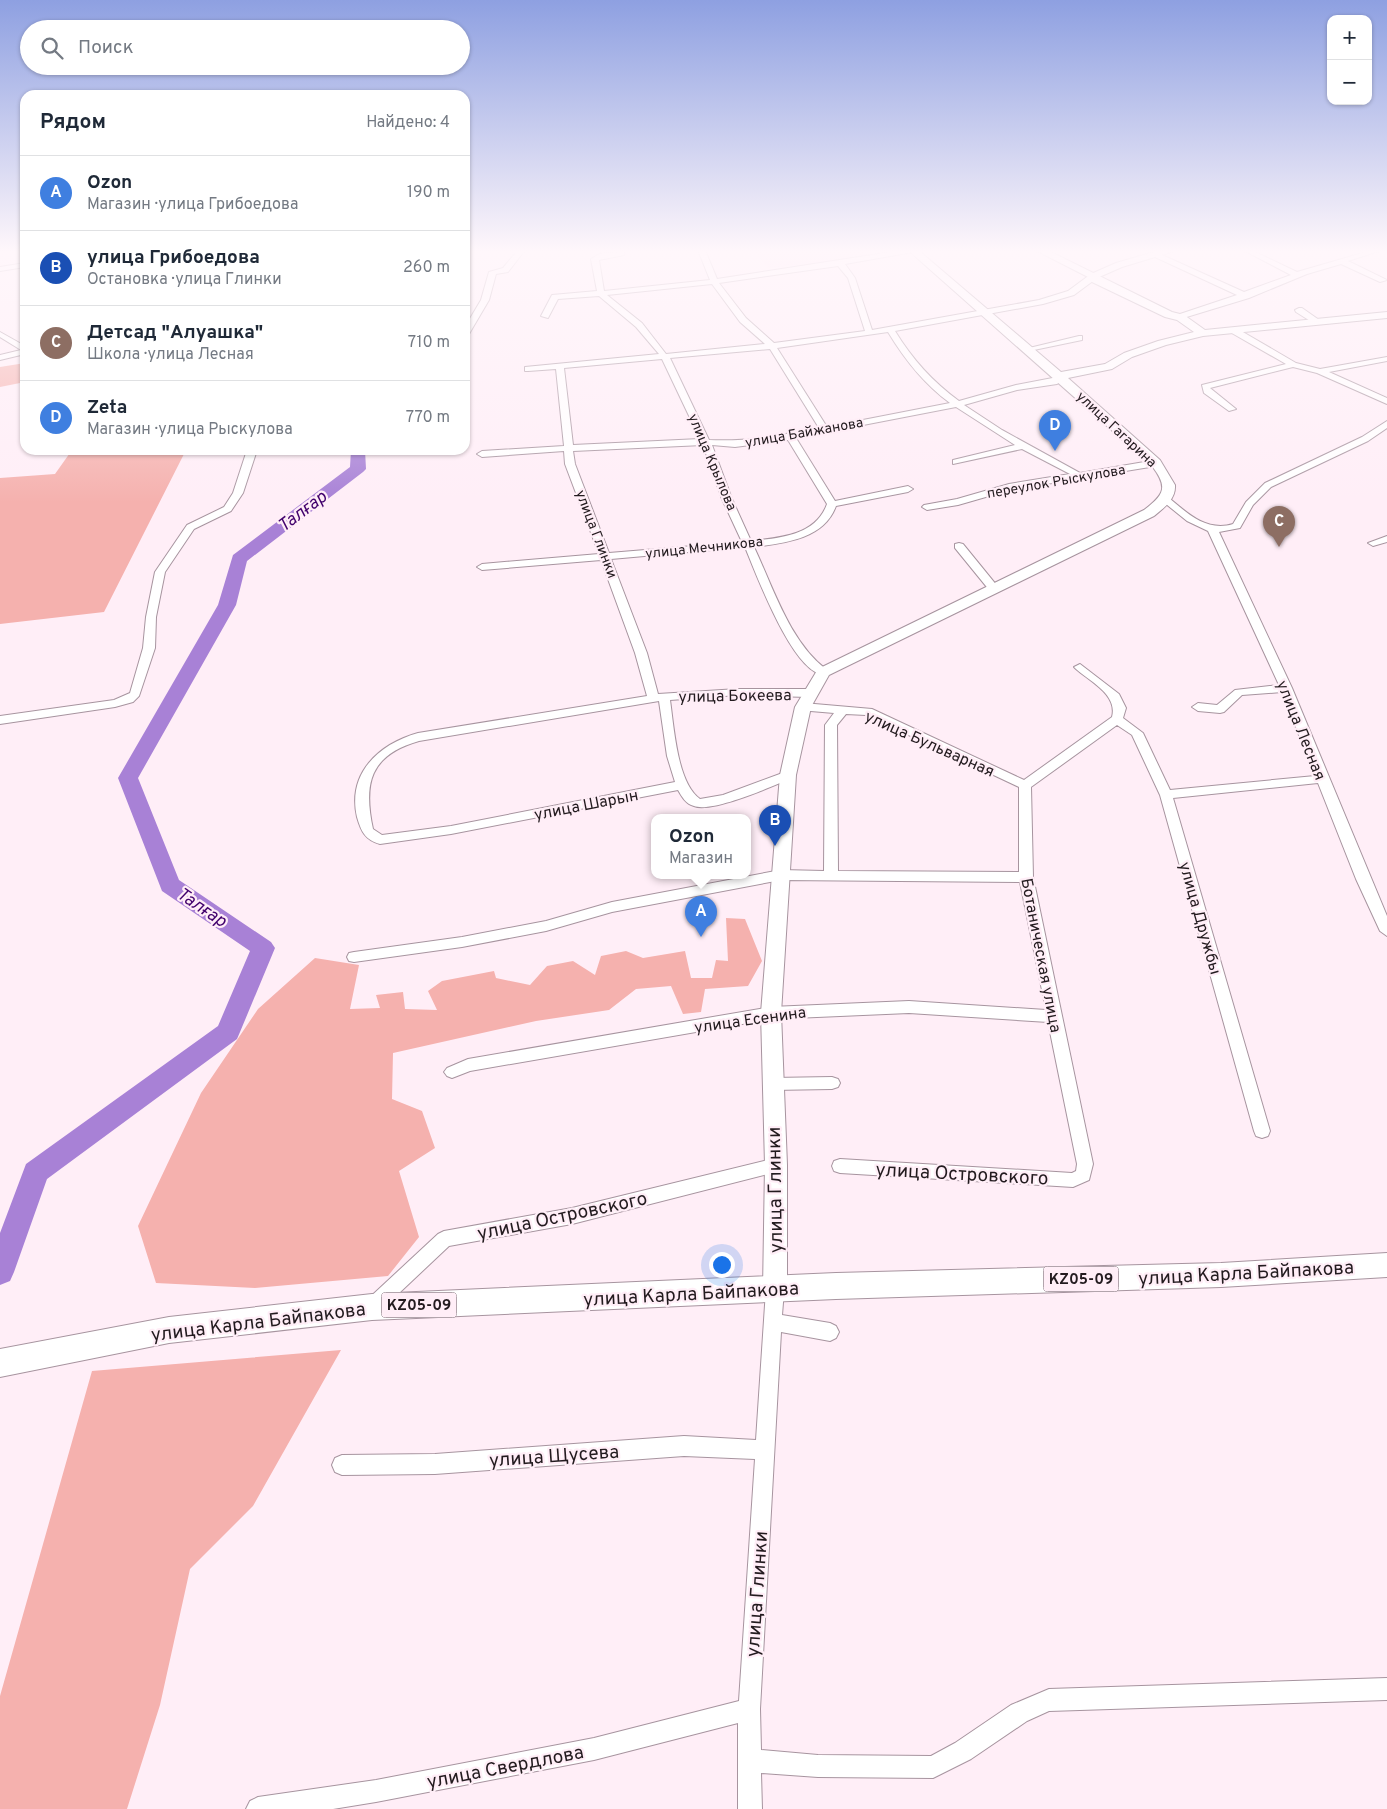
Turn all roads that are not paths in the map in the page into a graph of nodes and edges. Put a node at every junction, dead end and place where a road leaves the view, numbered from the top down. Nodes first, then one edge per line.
1 (0, 334) edge
2 (646, 334) edge
3 (759, 334) edge
4 (852, 334) edge
5 (892, 334) edge
6 (1012, 334) edge
7 (1197, 334) edge
8 (1241, 334) edge
9 (1079, 338) dead end
10 (772, 346) junction
11 (20, 347) edge
12 (1029, 349) junction
13 (20, 352) edge
14 (665, 357) junction
15 (0, 358) edge
16 (1387, 359) edge
17 (1293, 365) junction
18 (560, 367) junction
19 (528, 369) dead end
20 (1051, 369) joint
21 (1320, 371) junction
22 (1064, 375) junction
23 (1387, 401) edge
24 (958, 404) junction
25 (1232, 408) dead end
26 (1387, 424) edge
27 (825, 430) junction
28 (791, 437) junction
29 (706, 442) junction
30 (1023, 446) junction
31 (569, 450) junction
32 (482, 454) dead end
33 (250, 455) edge
34 (956, 462) dead end
35 (1156, 463) junction
36 (1078, 475) junction
37 (908, 489) dead end
38 (1166, 500) junction
39 (832, 504) junction
40 (927, 507) dead end
41 (1213, 531) junction
42 (1387, 539) edge
43 (749, 543) junction
44 (1373, 543) dead end
45 (959, 546) dead end
46 (607, 558) junction
47 (482, 567) dead end
48 (994, 588) junction
49 (1080, 668) dead end
50 (823, 672) junction
51 (1286, 688) junction
52 (658, 697) junction
53 (806, 700) junction
54 (1198, 707) dead end
55 (842, 711) junction
56 (1117, 719) junction
57 (0, 720) edge
58 (788, 775) junction
59 (1322, 779) junction
60 (682, 785) junction
61 (1025, 785) junction
62 (1166, 795) junction
63 (372, 836) joint
64 (831, 874) junction
65 (781, 875) junction
66 (1026, 877) junction
67 (1387, 931) edge
68 (354, 957) dead end
69 (771, 1012) junction
70 (1053, 1016) junction
71 (452, 1072) dead end
72 (832, 1083) dead end
73 (772, 1084) junction
74 (1262, 1131) dead end
75 (776, 1165) junction
76 (840, 1166) dead end
77 (1083, 1175) joint
78 (1387, 1265) edge
79 (775, 1290) junction
80 (372, 1307) junction
81 (775, 1322) junction
82 (830, 1332) dead end
83 (0, 1363) edge
84 (765, 1450) junction
85 (342, 1465) dead end
86 (1387, 1689) edge
87 (749, 1708) junction
88 (750, 1761) junction
89 (258, 1809) edge
90 (750, 1809) edge

1 - 11 street
2 - 14 street, улица Крылова
3 - 10 street
4 - 10 street
5 - 24 street
6 - 12 main road
7 - 22 main road
8 - 17 street
9 - 12 street
10 - 14 street
10 - 27 street
12 - 20 main road
13 - 15 street
14 - 18 street
14 - 29 street, улица Крылова
16 - 21 street
17 - 21 street
17 - 25 street
18 - 19 street
18 - 31 street, улица Глинки
20 - 22 street
21 - 23 street
22 - 24 street, улица Байжанова
22 - 35 main road, улица Гагарина
24 - 27 street, улица Байжанова
24 - 30 street
26 - 41 street
27 - 28 street, улица Байжанова
28 - 29 street, улица Байжанова
28 - 39 street
29 - 31 street, улица Байжанова
29 - 43 street, улица Крылова
30 - 34 street
30 - 36 street
31 - 32 street, улица Байжанова
31 - 46 street, улица Глинки
33 - 57 street
35 - 36 street, переулок Рыскулова
35 - 38 main road, улица Гагарина
36 - 40 street, переулок Рыскулова
37 - 39 street
38 - 41 street
38 - 48 main road
39 - 43 street, улица Мечникова
41 - 51 street, улица Лесная
42 - 44 street
43 - 46 street, улица Мечникова
43 - 50 street, улица Крылова
45 - 48 street
46 - 47 street, улица Мечникова
46 - 52 street, улица Глинки
48 - 50 main road
49 - 56 street
50 - 53 main road, улица Бокеева
51 - 54 street
51 - 59 street, улица Лесная
52 - 53 street, улица Бокеева
52 - 60 street, улица Глинки
52 - 63 street, улица Бокеева
53 - 55 street, улица Бульварная
53 - 58 main road, улица Глинки
55 - 61 street, улица Бульварная
55 - 64 street
56 - 61 street
56 - 62 street, улица Дружбы
58 - 60 street
58 - 65 main road, улица Глинки
59 - 62 street
59 - 67 street, улица Лесная
60 - 63 street, улица Шарын
61 - 66 street, Ботаническая улица
62 - 74 street, улица Дружбы
64 - 65 street
64 - 66 street
65 - 68 street
65 - 69 main road, улица Глинки
66 - 70 street, Ботаническая улица
69 - 70 street, улица Есенина
69 - 71 street, улица Есенина
69 - 73 main road, улица Глинки
70 - 77 street, Ботаническая улица
72 - 73 street
73 - 75 main road, улица Глинки
75 - 79 main road, улица Глинки
75 - 80 street, улица Островского
76 - 77 street, улица Островского
78 - 79 main road, улица Карла Байпакова / KZ05-09
79 - 80 main road, улица Карла Байпакова / KZ05-09
79 - 81 street, улица Глинки
80 - 83 main road, улица Карла Байпакова / KZ05-09
81 - 82 street
81 - 84 street, улица Глинки
84 - 85 street, улица Щусева
84 - 87 street, улица Глинки
86 - 88 street
87 - 88 street, улица Глинки
87 - 89 street, улица Свердлова
88 - 90 street, улица Глинки

